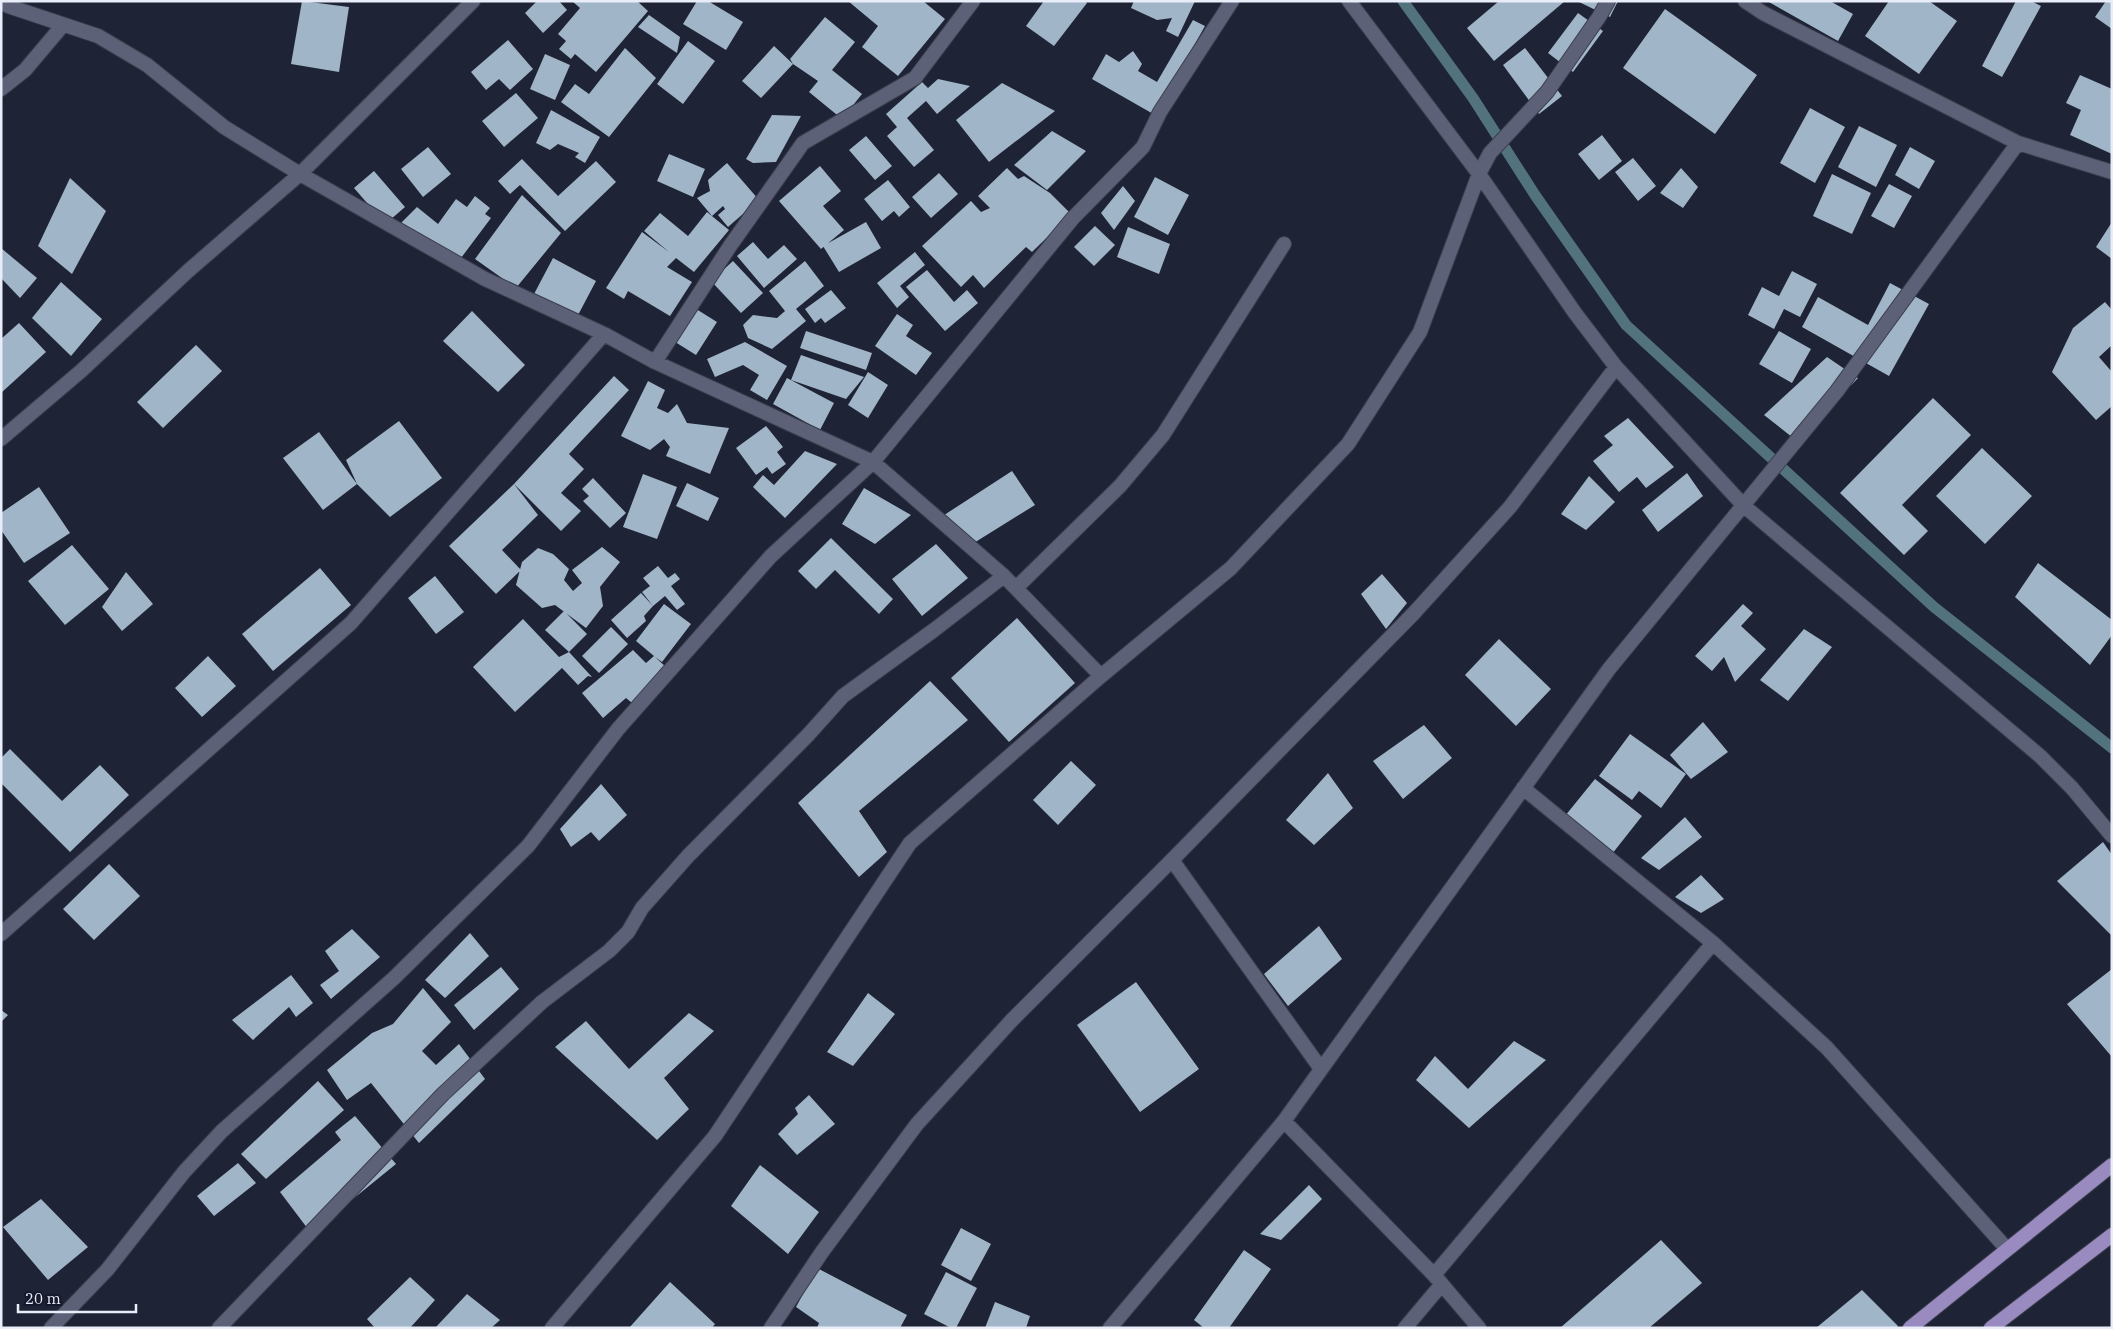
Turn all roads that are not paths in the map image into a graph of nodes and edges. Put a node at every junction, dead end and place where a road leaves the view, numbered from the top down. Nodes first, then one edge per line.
1 (473, 1) edge
2 (974, 1) edge
3 (1232, 1) edge
4 (1349, 1) edge
5 (1608, 1) edge
6 (1745, 1) edge
7 (1, 2) edge
8 (64, 25) junction
9 (1, 89) edge
10 (2018, 143) junction
11 (2112, 172) edge
12 (300, 174) junction
13 (1479, 174) junction
14 (1284, 244) dead end
15 (604, 334) junction
16 (655, 362) junction
17 (1616, 367) junction
18 (1, 440) edge
19 (873, 462) junction
20 (1744, 506) junction
21 (1004, 576) junction
22 (1016, 588) junction
23 (1101, 676) junction
24 (1523, 788) junction
25 (2112, 836) edge
26 (1172, 860) junction
27 (1, 934) edge
28 (1713, 944) junction
29 (1322, 1069) junction
30 (1284, 1121) junction
31 (2112, 1165) edge
32 (2112, 1234) edge
33 (2007, 1249) junction
34 (1438, 1280) junction
35 (51, 1328) edge
36 (219, 1328) edge
37 (552, 1328) edge
38 (771, 1328) edge
39 (1110, 1328) edge
40 (1405, 1328) edge
41 (1479, 1328) edge
42 (1910, 1328) edge
43 (1991, 1328) edge

1 - 12 street
2 - 16 street
3 - 19 street
4 - 13 street
5 - 13 street
6 - 10 street
7 - 8 street
8 - 9 street
8 - 12 street
10 - 11 street
10 - 20 street
12 - 15 street
12 - 18 street
13 - 17 street
13 - 23 street
14 - 22 street
15 - 16 street
15 - 27 street
16 - 19 street
17 - 20 street
17 - 26 street
19 - 21 street
19 - 35 street
20 - 24 street
20 - 25 street
21 - 22 street
21 - 36 street
22 - 23 street
23 - 37 street
24 - 28 street
24 - 29 street
26 - 29 street
26 - 38 street
28 - 33 street
28 - 34 street
29 - 30 street
30 - 34 street
30 - 39 street
31 - 33 main road
32 - 43 main road
33 - 42 main road
34 - 40 street
34 - 41 street

